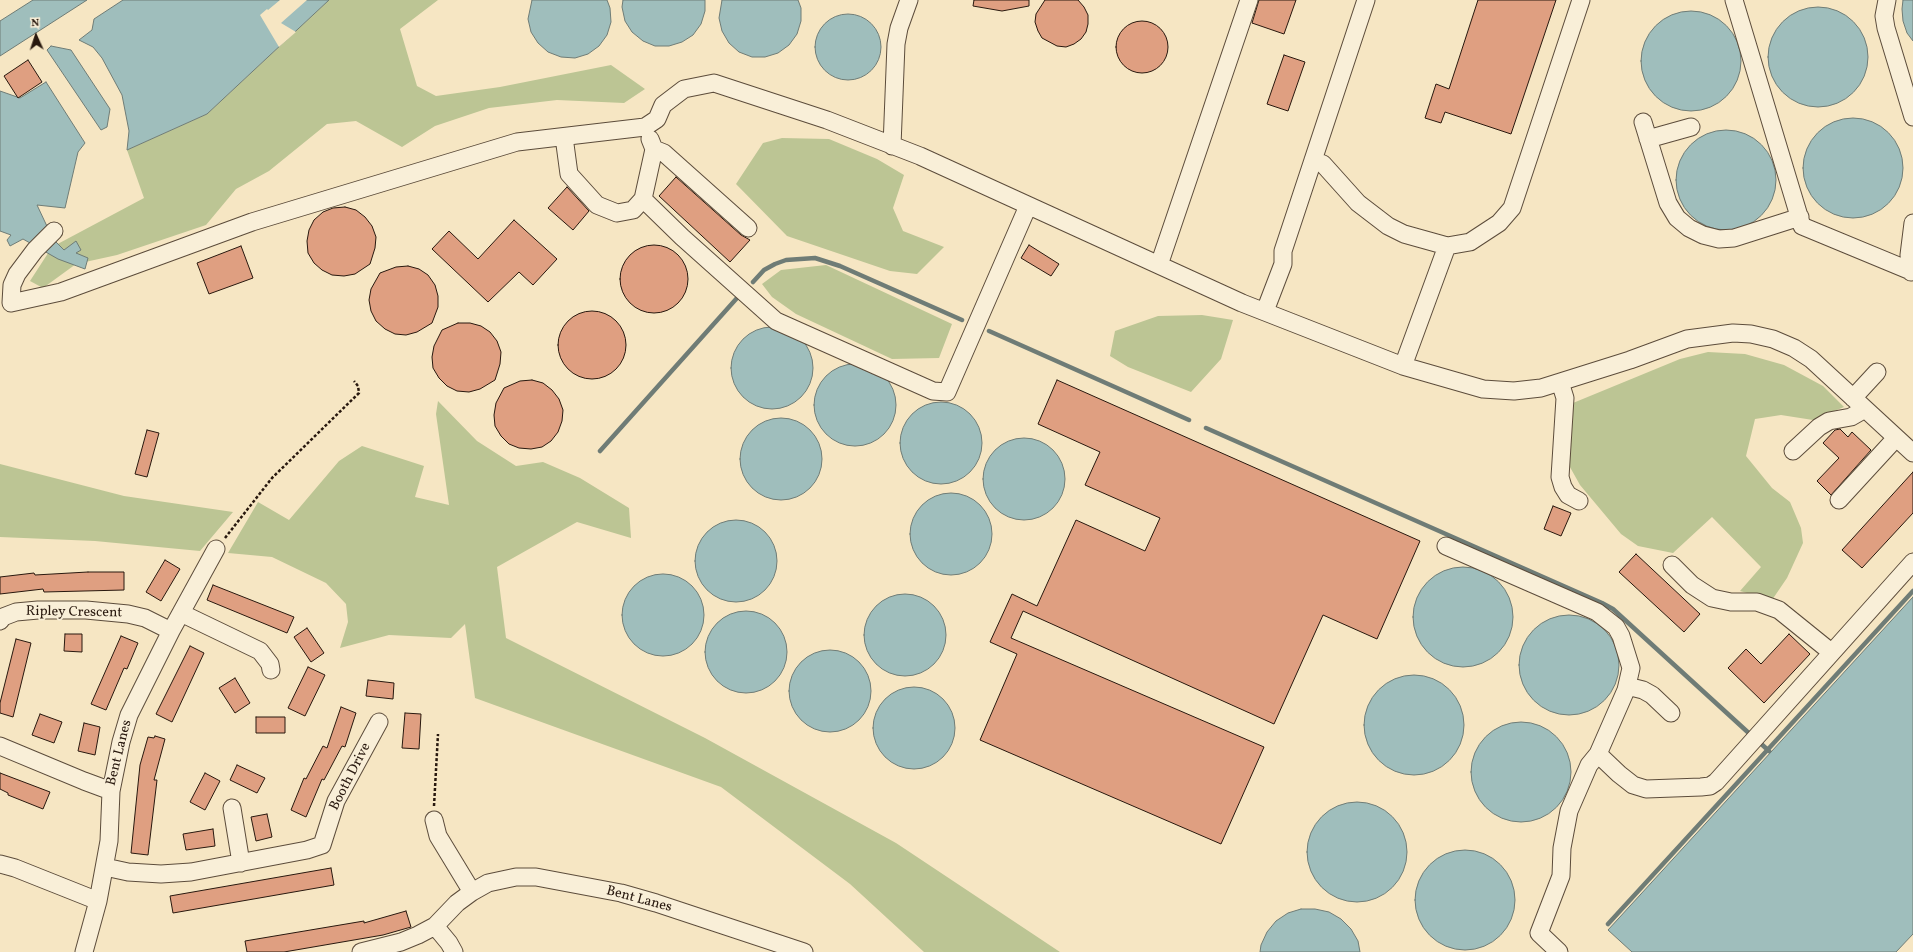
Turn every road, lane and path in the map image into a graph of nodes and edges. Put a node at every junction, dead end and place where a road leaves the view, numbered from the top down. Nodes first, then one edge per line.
1 (910, 0) edge
2 (1248, 0) edge
3 (1366, 0) edge
4 (1582, 0) edge
5 (1734, 0) edge
6 (1887, 0) edge
7 (1908, 83) edge
8 (1913, 117) edge
9 (1643, 122) dead end
10 (1691, 127) dead end
11 (645, 128) junction
12 (564, 137) junction
13 (1648, 139) junction
14 (892, 146) junction
15 (654, 149) junction
16 (1313, 160) junction
17 (643, 199) junction
18 (1028, 206) junction
19 (1800, 217) junction
20 (1913, 223) edge
21 (748, 228) dead end
22 (54, 231) dead end
23 (1447, 246) junction
24 (1158, 265) junction
25 (1912, 272) edge
26 (1265, 311) junction
27 (1403, 366) junction
28 (1877, 372) dead end
29 (354, 381) dead end
30 (1560, 382) junction
31 (1859, 403) junction
32 (1896, 438) junction
33 (1912, 449) edge
34 (1793, 452) dead end
35 (1839, 500) dead end
36 (1579, 501) dead end
37 (1446, 546) dead end
38 (216, 549) joint
39 (1913, 562) edge
40 (1672, 565) dead end
41 (180, 613) junction
42 (0, 621) edge
43 (171, 631) junction
44 (1831, 652) junction
45 (270, 670) dead end
46 (1627, 686) junction
47 (1671, 713) dead end
48 (379, 722) dead end
49 (438, 734) dead end
50 (0, 746) edge
51 (1598, 754) junction
52 (111, 791) junction
53 (232, 808) dead end
54 (434, 820) joint
55 (241, 863) junction
56 (0, 864) edge
57 (105, 867) junction
58 (472, 892) junction
59 (98, 901) junction
60 (435, 926) junction
61 (84, 952) edge
62 (361, 952) edge
63 (454, 952) edge
64 (804, 952) edge
65 (1559, 952) edge

1 - 14 street
2 - 24 street
3 - 16 street
4 - 23 street
5 - 19 street
6 - 7 street
7 - 8 street
9 - 13 street
10 - 13 street
11 - 12 street
11 - 14 street
11 - 15 street
12 - 17 street
12 - 22 street
13 - 19 street
14 - 18 street
15 - 17 street
15 - 21 street
16 - 23 street
16 - 26 street
17 - 18 street
18 - 24 street
19 - 25 street
20 - 25 street
23 - 27 street
24 - 26 street
26 - 27 street
27 - 30 street
28 - 31 street
29 - 38 path
30 - 31 street
30 - 36 street
31 - 32 street
31 - 34 street
32 - 33 street
32 - 35 street
37 - 46 street
38 - 41 street, Bent Lanes
39 - 44 street
40 - 44 street
41 - 43 street, Bent Lanes
41 - 45 street
42 - 43 street, Ripley Crescent
43 - 52 street, Bent Lanes
44 - 51 street
46 - 47 street
46 - 51 street
48 - 55 street, Booth Drive
49 - 54 path
50 - 52 street
51 - 65 street
52 - 57 street, Bent Lanes
53 - 55 street
54 - 58 street
55 - 57 street, Booth Drive
56 - 59 street
57 - 59 street, Bent Lanes
58 - 60 street, Bent Lanes
58 - 64 street, Bent Lanes
59 - 61 street, Bent Lanes
60 - 62 street, Bent Lanes
60 - 63 street

